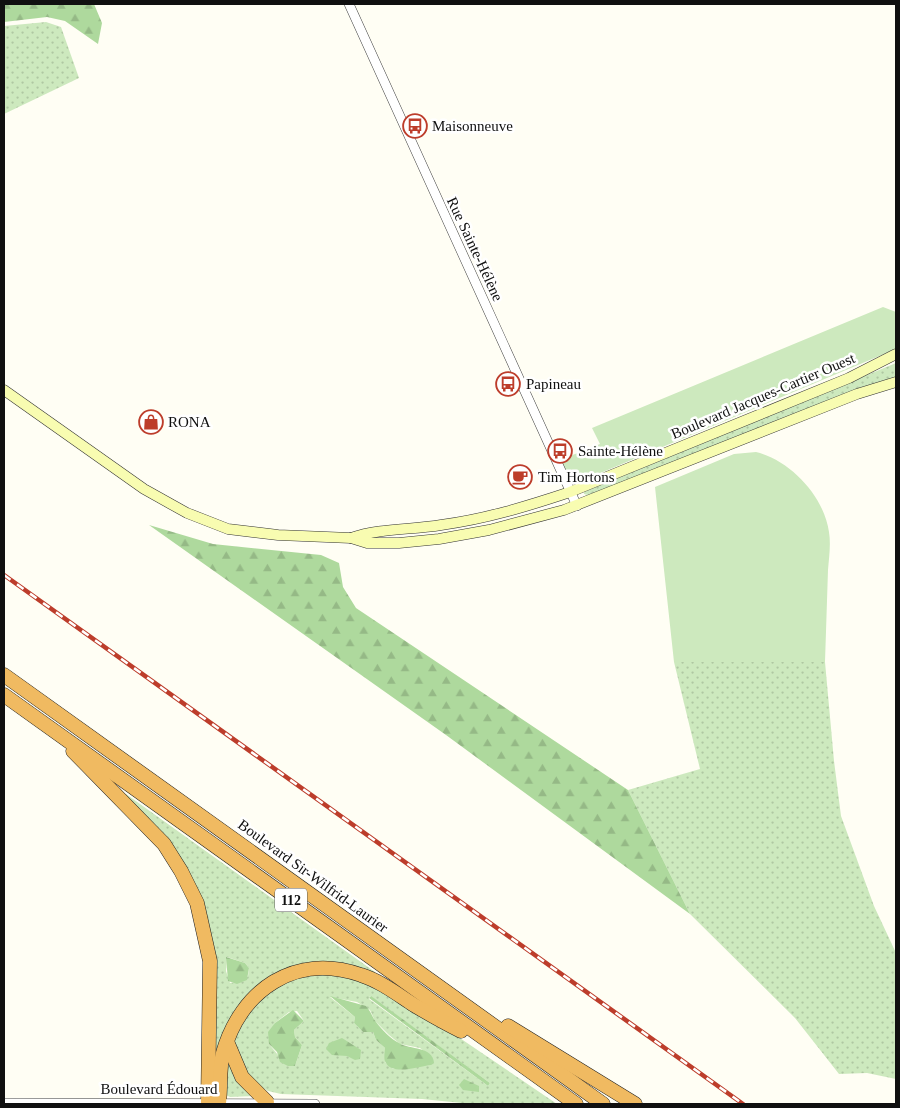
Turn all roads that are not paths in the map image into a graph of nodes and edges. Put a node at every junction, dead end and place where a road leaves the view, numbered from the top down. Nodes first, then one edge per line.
1 (349, 4) edge
2 (896, 354) edge
3 (896, 382) edge
4 (4, 390) edge
5 (570, 492) junction
6 (577, 506) junction
7 (351, 538) junction
8 (4, 675) edge
9 (4, 695) edge
10 (54, 730) junction
11 (440, 987) junction
12 (228, 1044) junction
13 (528, 1070) junction
14 (267, 1102) junction
15 (4, 1103) edge
16 (214, 1103) edge
17 (315, 1104) edge
18 (576, 1104) edge
19 (603, 1104) edge
20 (635, 1104) edge

1 - 5 street, Rue Sainte-Hélène
2 - 5 main road, Boulevard Jacques-Cartier Ouest
3 - 6 main road, Boulevard Jacques-Cartier Ouest
4 - 7 main road, Boulevard Jacques-Cartier Ouest
5 - 6 street, Rue Sainte-Hélène
5 - 7 main road, Boulevard Jacques-Cartier Ouest
6 - 7 main road, Boulevard Jacques-Cartier Ouest
8 - 11 highway, Boulevard Sir-Wilfrid-Laurier / 112
9 - 10 highway, 112
10 - 13 highway, 112
10 - 16 highway
11 - 19 highway, Boulevard Sir-Wilfrid-Laurier / 112
11 - 20 highway
12 - 13 highway
12 - 14 highway
12 - 16 highway
13 - 18 highway, 112
14 - 16 street, Boulevard Édouard
14 - 17 street, Boulevard Édouard
15 - 16 street, Boulevard Édouard

